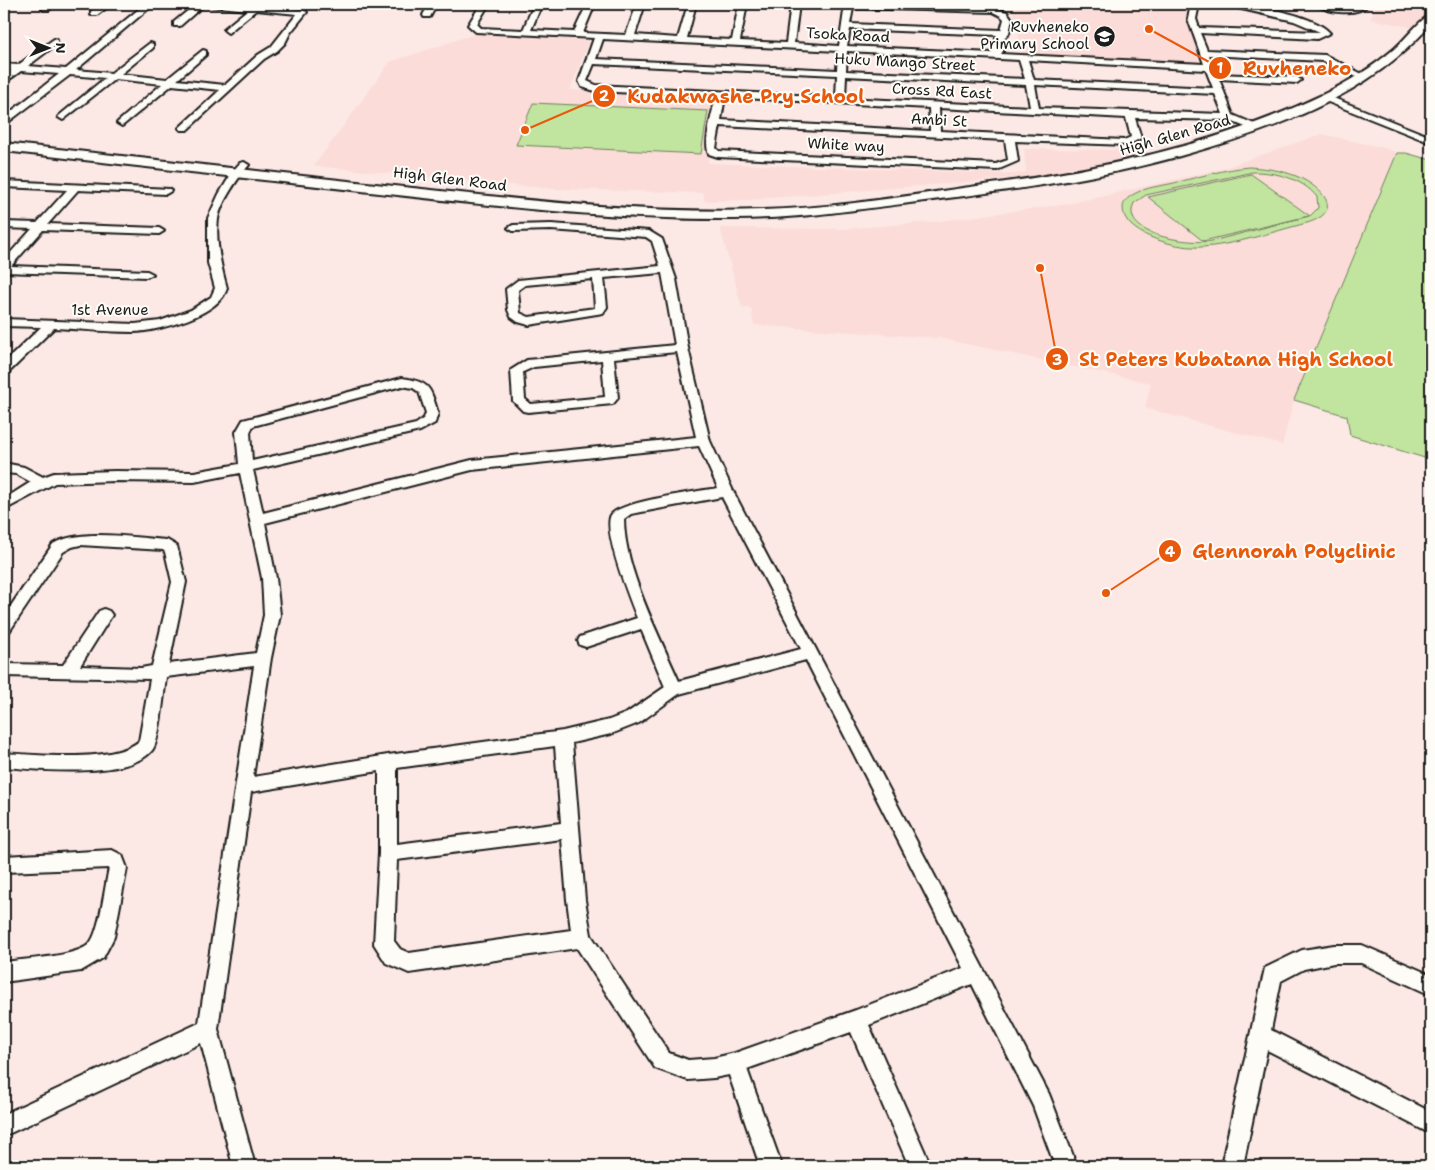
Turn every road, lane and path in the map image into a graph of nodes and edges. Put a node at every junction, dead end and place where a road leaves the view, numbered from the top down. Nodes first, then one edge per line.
1 (108, 4) edge
2 (150, 4) edge
3 (201, 4) edge
4 (211, 4) edge
5 (433, 4) edge
6 (485, 4) edge
7 (538, 4) edge
8 (591, 4) edge
9 (641, 4) edge
10 (692, 4) edge
11 (743, 4) edge
12 (795, 4) edge
13 (849, 4) edge
14 (1195, 4) edge
15 (1224, 4) edge
16 (1319, 4) edge
17 (1365, 4) edge
18 (256, 6) edge
19 (994, 7) edge
20 (94, 13) dead end
21 (427, 15) dead end
22 (1431, 17) edge
23 (177, 24) dead end
24 (846, 26) junction
25 (228, 30) dead end
26 (1195, 30) junction
27 (526, 33) junction
28 (1005, 33) junction
29 (577, 36) junction
30 (599, 37) junction
31 (630, 37) junction
32 (682, 40) junction
33 (54, 42) dead end
34 (736, 42) junction
35 (790, 45) junction
36 (149, 46) dead end
37 (843, 47) junction
38 (1204, 52) junction
39 (203, 53) dead end
40 (995, 56) junction
41 (1022, 58) junction
42 (591, 61) junction
43 (1208, 66) junction
44 (4, 67) edge
45 (19, 69) junction
46 (68, 72) junction
47 (842, 73) junction
48 (114, 76) junction
49 (1212, 76) junction
50 (1364, 77) junction
51 (4, 80) edge
52 (1297, 80) dead end
53 (1028, 81) junction
54 (169, 82) junction
55 (226, 88) junction
56 (1217, 91) junction
57 (720, 94) junction
58 (1326, 98) junction
59 (840, 100) junction
60 (934, 105) junction
61 (1035, 109) junction
62 (1130, 115) junction
63 (63, 116) dead end
64 (1229, 117) junction
65 (4, 121) edge
66 (122, 123) dead end
67 (714, 123) junction
68 (184, 128) dead end
69 (1256, 128) junction
70 (935, 135) junction
71 (1010, 139) junction
72 (4, 140) edge
73 (1431, 140) edge
74 (4, 147) edge
75 (241, 168) junction
76 (4, 184) edge
77 (75, 187) junction
78 (166, 192) dead end
79 (4, 224) edge
80 (41, 226) junction
81 (513, 228) dead end
82 (159, 231) dead end
83 (4, 268) edge
84 (667, 269) junction
85 (147, 274) dead end
86 (598, 274) junction
87 (4, 322) edge
88 (51, 324) junction
89 (682, 348) junction
90 (608, 356) junction
91 (4, 370) edge
92 (703, 441) junction
93 (246, 467) junction
94 (4, 468) edge
95 (42, 483) junction
96 (726, 491) junction
97 (4, 505) edge
98 (257, 520) junction
99 (104, 615) dead end
100 (646, 621) junction
101 (4, 628) edge
102 (586, 641) dead end
103 (811, 652) junction
104 (263, 658) junction
105 (4, 670) edge
106 (67, 672) junction
107 (159, 672) junction
108 (674, 689) junction
109 (563, 738) junction
110 (4, 760) edge
111 (388, 762) junction
112 (243, 786) junction
113 (571, 830) junction
114 (388, 853) junction
115 (4, 864) edge
116 (582, 938) junction
117 (4, 972) edge
118 (975, 973) junction
119 (1431, 985) edge
120 (856, 1020) junction
121 (208, 1030) junction
122 (1259, 1035) junction
123 (736, 1063) junction
124 (1431, 1123) edge
125 (4, 1125) edge
126 (244, 1166) edge
127 (770, 1166) edge
128 (920, 1166) edge
129 (1066, 1166) edge
130 (1232, 1166) edge

1 - 20 street
2 - 46 street
3 - 23 street
4 - 18 street
5 - 21 street
6 - 27 street, Tsoka Road
7 - 27 street
8 - 29 street
9 - 31 street
10 - 32 street
11 - 34 street
12 - 35 street
13 - 19 street
13 - 24 street
14 - 26 street
15 - 26 street
16 - 17 street
18 - 25 street
18 - 55 street
19 - 28 street
22 - 50 main road, High Glen Road
24 - 28 street
24 - 37 street
26 - 38 street
27 - 29 street, Tsoka Road
28 - 40 street
29 - 30 street, Tsoka Road
30 - 31 street, Tsoka Road
30 - 42 street, Cross Rd East
31 - 32 street, Tsoka Road
32 - 34 street, Tsoka Road
33 - 45 street
34 - 35 street, Tsoka Road
35 - 37 street, Tsoka Road
36 - 48 street
37 - 40 street, Tsoka Road
37 - 47 street
38 - 43 street
38 - 50 street
39 - 54 street
40 - 41 street, Tsoka Road
41 - 43 street, Tsoka Road
41 - 53 street
42 - 47 street, Huku Mango Street
42 - 57 street, Cross Rd East
43 - 49 street
44 - 45 street
45 - 46 street
45 - 51 street
46 - 48 street
46 - 65 street
47 - 53 street, Huku Mango Street
47 - 59 street
48 - 54 street
48 - 63 street
49 - 52 street
49 - 56 street
50 - 58 main road, High Glen Road
53 - 56 street, Huku Mango Street
53 - 61 street
54 - 55 street
54 - 66 street
55 - 68 street
56 - 64 street
57 - 59 street, Cross Rd East
57 - 67 street, White way
58 - 69 main road, High Glen Road
58 - 73 street
59 - 60 street, Cross Rd East
60 - 61 street, Cross Rd East
60 - 70 street
61 - 62 street, Cross Rd East
62 - 64 street, Cross Rd East
62 - 71 street, Ambi St
64 - 69 street
67 - 70 street, Ambi St
67 - 71 street, White way
69 - 75 main road, High Glen Road
70 - 71 street, Ambi St
72 - 75 main road, High Glen Road
74 - 75 main road, High Glen Road
75 - 88 street, 1st Avenue
76 - 77 street
77 - 78 street
77 - 80 street
79 - 80 street
80 - 82 street
80 - 83 street
81 - 84 street
83 - 85 street
84 - 86 street
84 - 89 street
86 - 86 street
87 - 88 street, 1st Avenue
88 - 91 street
89 - 90 street
89 - 92 street
90 - 90 street
92 - 96 street
92 - 98 street
93 - 93 street
93 - 95 street
93 - 98 street
94 - 95 street
95 - 97 street
96 - 100 street
96 - 103 street
98 - 104 street
99 - 106 street
100 - 102 street
100 - 108 street
101 - 107 street
103 - 108 street
103 - 118 street
104 - 107 street
104 - 112 street
105 - 106 street
106 - 107 street
107 - 110 street
108 - 109 street
109 - 111 street
109 - 113 street
111 - 112 street
111 - 114 street
112 - 121 street
113 - 114 street
113 - 116 street
114 - 116 street
115 - 117 street
116 - 123 street
118 - 120 street
118 - 129 street
119 - 122 street
120 - 123 street
120 - 128 street
121 - 125 street
121 - 126 street
122 - 124 street
122 - 130 street
123 - 127 street

